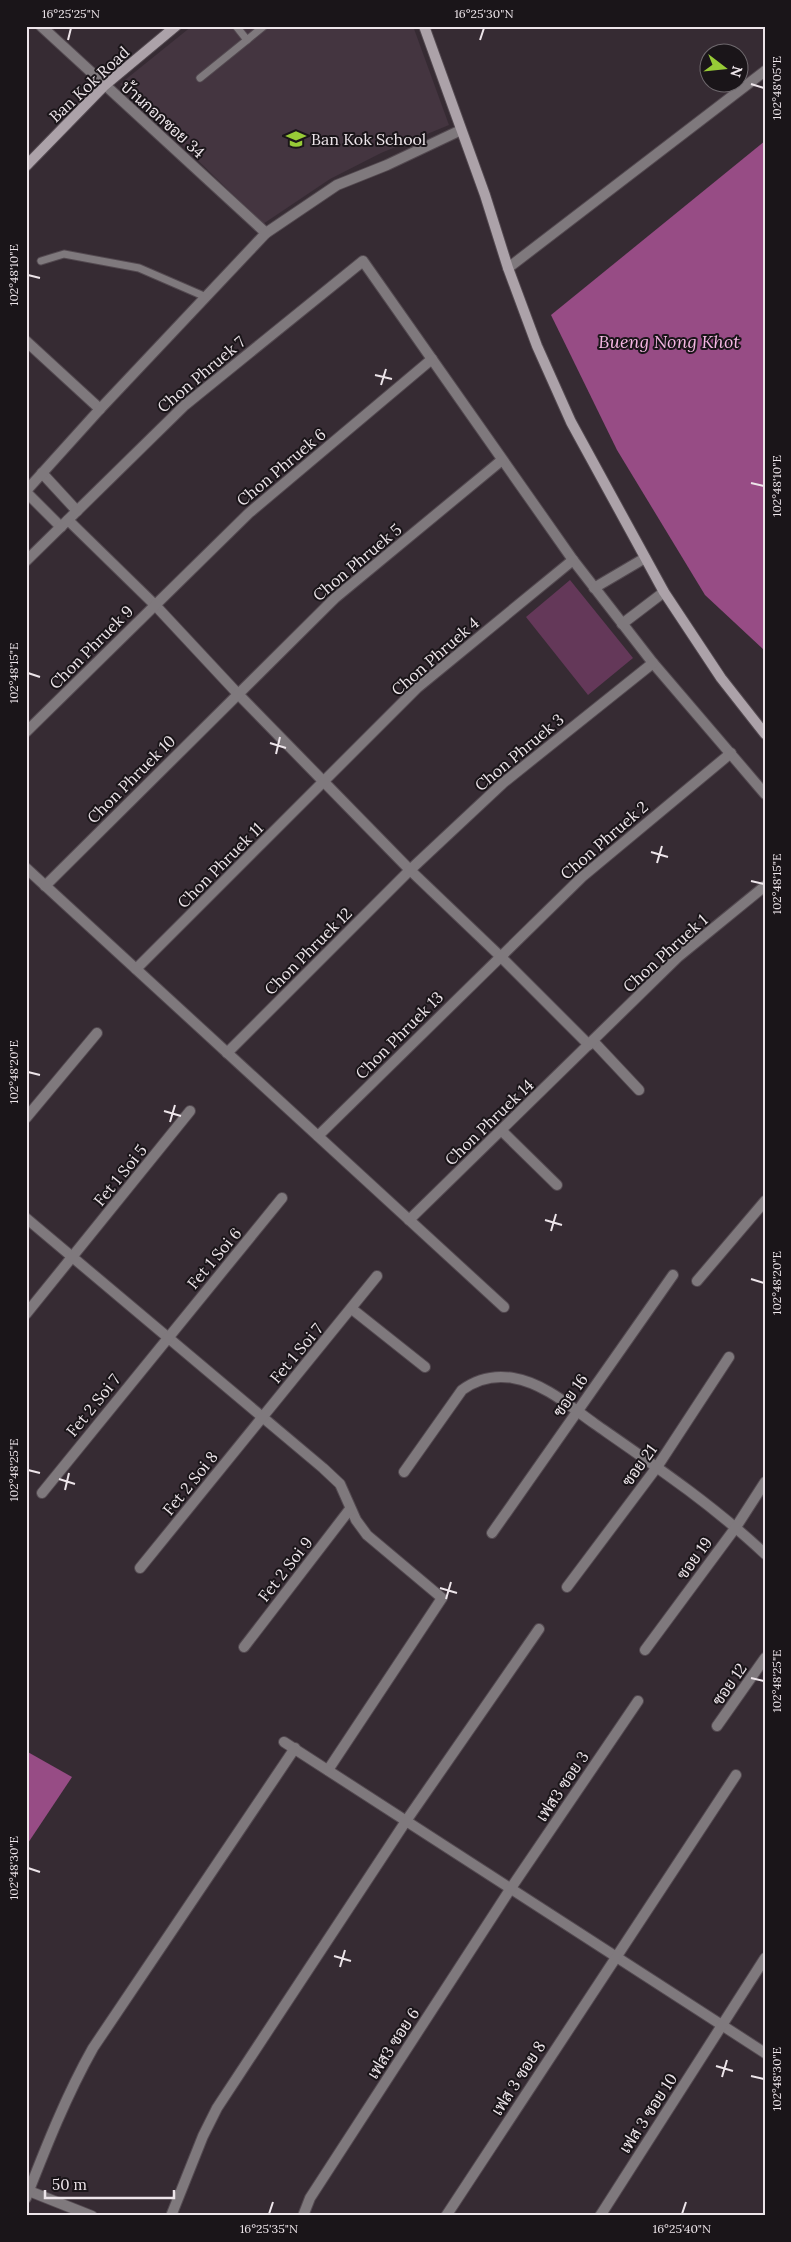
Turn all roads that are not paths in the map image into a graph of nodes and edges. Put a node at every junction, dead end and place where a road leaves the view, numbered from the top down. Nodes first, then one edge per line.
1 (42, 26) edge
2 (176, 26) edge
3 (236, 26) edge
4 (264, 26) edge
5 (424, 26) edge
6 (247, 40) junction
7 (765, 71) edge
8 (200, 78) dead end
9 (104, 86) junction
10 (461, 130) junction
11 (26, 166) edge
12 (266, 233) junction
13 (41, 261) dead end
14 (508, 268) junction
15 (206, 297) junction
16 (26, 341) edge
17 (432, 359) junction
18 (100, 409) junction
19 (502, 460) junction
20 (42, 473) junction
21 (26, 491) edge
22 (77, 511) junction
23 (64, 523) junction
24 (644, 558) junction
25 (573, 560) junction
26 (26, 561) edge
27 (594, 588) junction
28 (664, 592) junction
29 (155, 605) junction
30 (622, 624) junction
31 (653, 663) junction
32 (238, 694) junction
33 (26, 732) edge
34 (765, 734) edge
35 (731, 753) junction
36 (324, 782) junction
37 (765, 794) edge
38 (26, 868) edge
39 (410, 870) junction
40 (45, 886) junction
41 (765, 886) edge
42 (500, 956) junction
43 (136, 969) junction
44 (97, 1033) dead end
45 (591, 1043) junction
46 (227, 1053) junction
47 (639, 1090) dead end
48 (190, 1111) dead end
49 (26, 1118) edge
50 (502, 1131) junction
51 (318, 1136) junction
52 (557, 1185) dead end
53 (282, 1198) dead end
54 (765, 1201) edge
55 (26, 1218) edge
56 (409, 1220) junction
57 (73, 1257) junction
58 (673, 1275) dead end
59 (377, 1276) dead end
60 (697, 1281) dead end
61 (504, 1307) dead end
62 (352, 1309) junction
63 (26, 1314) edge
64 (168, 1336) junction
65 (729, 1357) dead end
66 (425, 1368) dead end
67 (577, 1412) junction
68 (264, 1416) junction
69 (657, 1467) junction
70 (404, 1472) dead end
71 (765, 1482) edge
72 (42, 1493) dead end
73 (350, 1508) junction
74 (736, 1527) junction
75 (492, 1533) dead end
76 (765, 1554) edge
77 (140, 1568) dead end
78 (566, 1587) dead end
79 (539, 1628) dead end
80 (244, 1647) dead end
81 (645, 1650) dead end
82 (765, 1658) edge
83 (638, 1701) dead end
84 (717, 1726) dead end
85 (284, 1742) dead end
86 (295, 1748) junction
87 (328, 1770) junction
88 (736, 1774) dead end
89 (406, 1821) junction
90 (511, 1888) junction
91 (615, 1956) junction
92 (765, 1958) edge
93 (722, 2026) junction
94 (765, 2053) edge
95 (28, 2195) edge
96 (92, 2216) edge
97 (171, 2216) edge
98 (303, 2216) edge
99 (446, 2216) edge
100 (600, 2216) edge

1 - 9 street, บ้านกอกซอย 34
2 - 9 street, Ban Kok Road
3 - 6 lane
4 - 6 lane
5 - 10 street
6 - 8 lane
7 - 14 street
9 - 11 street, Ban Kok Road
9 - 12 street, บ้านกอกซอย 34
10 - 12 street
10 - 14 street
12 - 15 street
13 - 15 lane
14 - 24 street
15 - 18 street
16 - 18 street
17 - 19 street
17 - 22 street, Chon Phruek 7
17 - 29 street, Chon Phruek 6
18 - 20 street
19 - 25 street
19 - 32 street, Chon Phruek 5
20 - 21 street
20 - 22 street
21 - 23 street
22 - 23 street, Chon Phruek 7
23 - 26 street, Chon Phruek 7
23 - 29 street
24 - 27 street
24 - 28 street
25 - 27 street
25 - 36 street, Chon Phruek 4
27 - 30 street
28 - 30 street
28 - 34 street
29 - 32 street
29 - 33 street, Chon Phruek 9
30 - 31 street
31 - 35 street
31 - 39 street, Chon Phruek 3
32 - 36 street
32 - 40 street, Chon Phruek 10
35 - 37 street
35 - 42 street, Chon Phruek 2
36 - 39 street
36 - 43 street, Chon Phruek 11
38 - 40 street
39 - 42 street
39 - 46 street, Chon Phruek 12
40 - 43 street
41 - 45 street, Chon Phruek 1
42 - 45 street
42 - 51 street, Chon Phruek 13
43 - 46 street
44 - 49 street
45 - 47 street
45 - 50 street, Chon Phruek 14
46 - 51 street
48 - 57 street, Fet 1 Soi 5
50 - 52 street
50 - 56 street, Chon Phruek 14
51 - 56 street
53 - 64 street, Fet 1 Soi 6
54 - 60 street
55 - 57 street
56 - 61 street
57 - 63 street, Fet 1 Soi 5
57 - 64 street
58 - 67 street, ซอย 16
59 - 62 street, Fet 1 Soi 7
62 - 66 street
62 - 68 street, Fet 1 Soi 7
64 - 68 street
64 - 72 street, Fet 2 Soi 7
65 - 69 street, ซอย 21
67 - 69 street
67 - 70 street
67 - 75 street, ซอย 16
68 - 73 street
68 - 77 street, Fet 2 Soi 8
69 - 74 street
69 - 78 street, ซอย 21
71 - 74 street, ซอย 19
73 - 80 street, Fet 2 Soi 9
73 - 87 street
74 - 76 street
74 - 81 street, ซอย 19
79 - 89 street
82 - 84 street, ซอย 12
83 - 90 street, เฟส3 ซอย 3
85 - 86 street
86 - 87 street
86 - 95 street
87 - 89 street
88 - 91 street, เฟส 3 ซอย 8
89 - 90 street
89 - 97 street
90 - 91 street
90 - 98 street, เฟส3 ซอย 6
91 - 93 street
91 - 99 street, เฟส 3 ซอย 8
92 - 93 street, เฟส 3 ซอย 10
93 - 94 street
93 - 100 street, เฟส 3 ซอย 10
95 - 96 street

